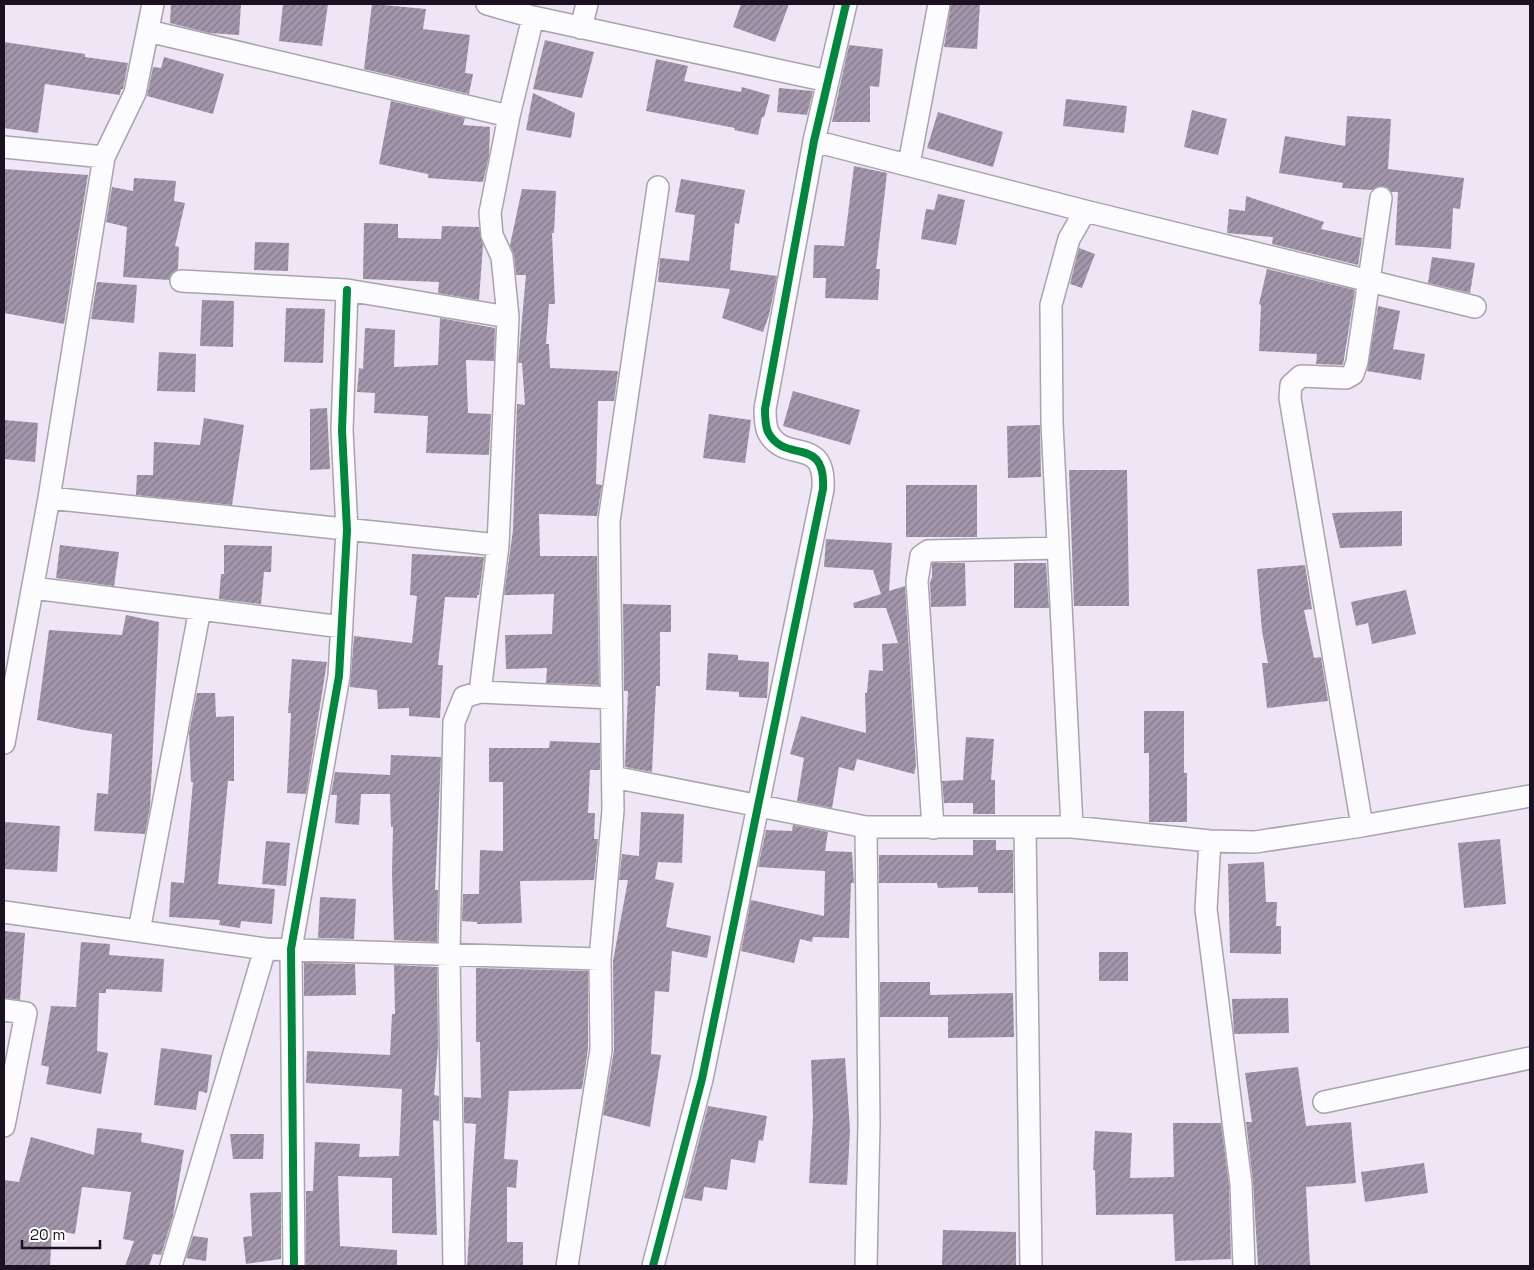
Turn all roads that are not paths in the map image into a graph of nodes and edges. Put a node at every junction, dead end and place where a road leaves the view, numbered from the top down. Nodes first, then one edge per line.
1 (154, 4) edge
2 (487, 4) edge
3 (587, 4) edge
4 (846, 4) edge
5 (939, 4) edge
6 (533, 17) junction
7 (581, 28) junction
8 (148, 31) junction
9 (828, 81) junction
10 (509, 116) junction
11 (814, 141) junction
12 (4, 146) edge
13 (104, 157) junction
14 (909, 164) junction
15 (658, 187) dead end
16 (1381, 198) dead end
17 (1085, 211) junction
18 (181, 281) dead end
19 (1368, 283) junction
20 (347, 290) junction
21 (1475, 307) dead end
22 (508, 316) junction
23 (50, 498) junction
24 (347, 530) junction
25 (498, 546) junction
26 (1058, 548) junction
27 (32, 588) junction
28 (200, 610) junction
29 (342, 627) junction
30 (480, 692) junction
31 (610, 698) junction
32 (4, 743) edge
33 (612, 777) junction
34 (1530, 796) edge
35 (757, 807) junction
36 (1362, 826) junction
37 (866, 827) junction
38 (1072, 827) junction
39 (933, 828) junction
40 (1025, 828) junction
41 (1210, 841) junction
42 (4, 912) edge
43 (139, 931) junction
44 (265, 949) junction
45 (291, 950) junction
46 (450, 954) junction
47 (600, 959) junction
48 (4, 1010) edge
49 (1530, 1058) edge
50 (1324, 1102) dead end
51 (4, 1126) edge
52 (171, 1266) edge
53 (294, 1266) edge
54 (454, 1266) edge
55 (567, 1266) edge
56 (653, 1266) edge
57 (866, 1266) edge
58 (1031, 1266) edge
59 (1244, 1266) edge

1 - 8 street
2 - 6 street
3 - 7 street
4 - 9 street
5 - 14 street
6 - 7 street
6 - 10 street
7 - 9 street
8 - 10 street
8 - 13 street
9 - 11 street
10 - 22 street
11 - 14 street
11 - 35 street
12 - 13 street
13 - 23 street
14 - 17 street
15 - 31 street
16 - 19 street
17 - 19 street
17 - 26 street
18 - 20 street
19 - 21 street
19 - 36 street
20 - 22 street
20 - 24 street
22 - 25 street
23 - 24 street
23 - 27 street
24 - 25 street
24 - 29 street
25 - 30 street
26 - 38 street
26 - 39 street
27 - 28 street
27 - 32 street
28 - 29 street
28 - 43 street
29 - 45 street
30 - 31 street
30 - 46 street
31 - 33 street
33 - 35 street
33 - 47 street
34 - 36 street
35 - 37 street
35 - 56 street
36 - 41 street
37 - 39 street
37 - 57 street
38 - 40 street
38 - 41 street
39 - 40 street
40 - 58 street
41 - 59 street
42 - 43 street
43 - 44 street
44 - 45 street
44 - 52 street
45 - 46 street
45 - 53 street
46 - 47 street
46 - 54 street
47 - 55 street
48 - 51 street
49 - 50 street

